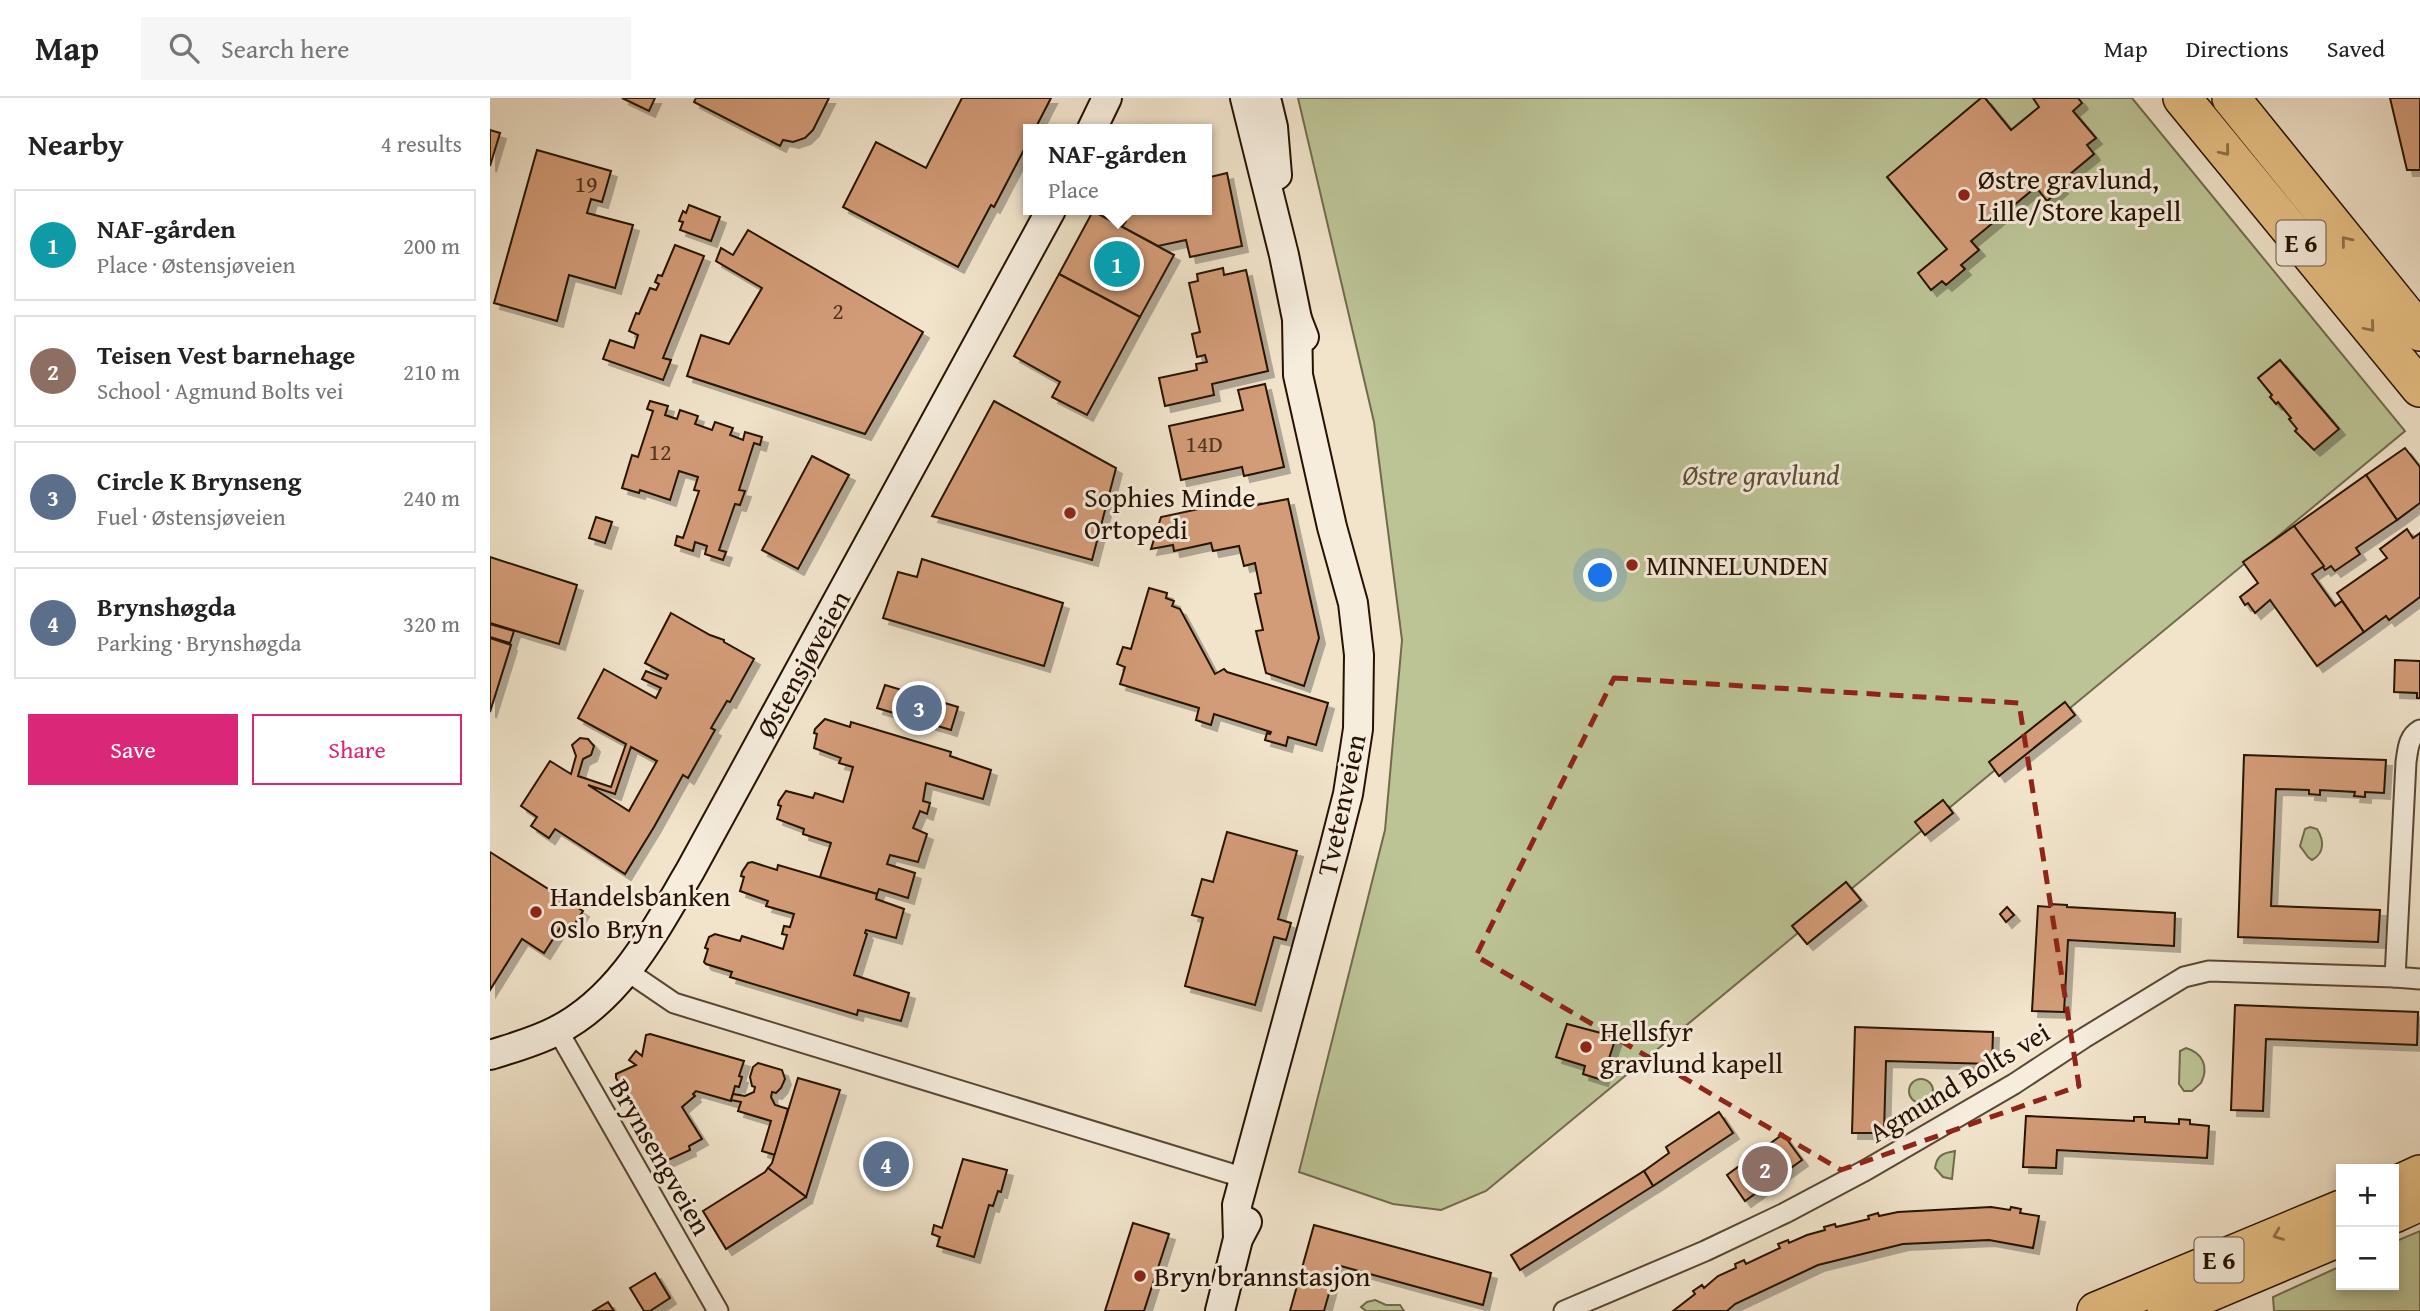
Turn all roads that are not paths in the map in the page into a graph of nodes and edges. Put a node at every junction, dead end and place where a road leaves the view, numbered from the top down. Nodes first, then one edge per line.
1 (1107, 98) edge
2 (1245, 98) edge
3 (1266, 98) edge
4 (2182, 98) edge
5 (2231, 98) edge
6 (1095, 124) edge
7 (1048, 215) edge
8 (1284, 255) junction
9 (2420, 332) edge
10 (2420, 388) edge
11 (2420, 730) edge
12 (627, 971) junction
13 (2395, 978) junction
14 (2420, 979) edge
15 (1292, 1004) junction
16 (558, 1031) junction
17 (490, 1055) edge
18 (2420, 1174) edge
19 (1245, 1178) junction
20 (2399, 1184) edge
21 (2420, 1202) edge
22 (2336, 1211) edge
23 (2399, 1212) edge
24 (1238, 1239) junction
25 (2336, 1239) edge
26 (718, 1311) edge
27 (1220, 1311) edge
28 (1564, 1311) edge
29 (2096, 1311) edge
30 (2166, 1311) edge

1 - 6 main road
2 - 8 main road, Tvetenveien
3 - 8 main road, Tvetenveien
4 -> 10 highway, E 6
9 -> 5 highway, E 6
7 - 12 main road, Østensjøveien
8 - 15 main road, Tvetenveien
11 - 13 street
12 - 16 main road, Østensjøveien
12 - 19 street
13 - 14 street, Agmund Bolts vei
13 - 28 street, Agmund Bolts vei
15 - 19 main road, Tvetenveien
15 - 24 main road, Tvetenveien
16 - 17 main road, Østensjøveien
16 - 26 street, Brynsengveien
18 - 20 highway
19 - 24 main road, Tvetenveien
21 - 23 highway
22 -> 29 highway, E 6
24 - 27 main road, Tvetenveien
25 - 30 highway, E 6

